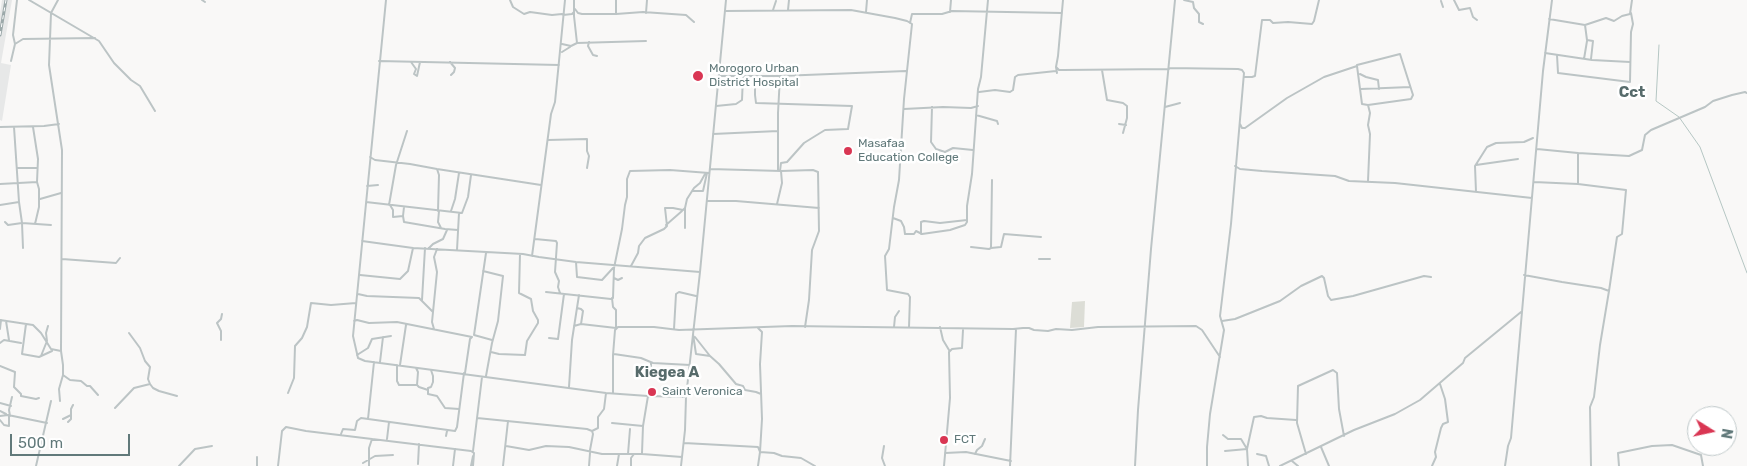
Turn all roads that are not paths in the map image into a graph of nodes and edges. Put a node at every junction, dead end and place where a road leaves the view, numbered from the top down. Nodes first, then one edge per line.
1 (17, 0) edge
2 (29, 0) edge
3 (58, 0) edge
4 (386, 0) edge
5 (510, 0) edge
6 (565, 0) edge
7 (574, 0) edge
8 (616, 0) edge
9 (647, 0) edge
10 (726, 0) edge
11 (788, 0) edge
12 (867, 0) edge
13 (951, 0) edge
14 (988, 0) edge
15 (1063, 0) edge
16 (1175, 0) edge
17 (1184, 0) edge
18 (1319, 0) edge
19 (1441, 0) edge
20 (1445, 0) edge
21 (1454, 0) edge
22 (1552, 0) edge
23 (1632, 0) edge
24 (776, 1) edge
25 (574, 6) junction
26 (1442, 7) dead end
27 (564, 10) junction
28 (773, 10) junction
29 (725, 11) junction
30 (788, 11) junction
31 (866, 12) junction
32 (950, 12) junction
33 (987, 12) junction
34 (1631, 12) junction
35 (50, 13) junction
36 (573, 13) junction
37 (646, 13) junction
38 (1062, 13) junction
39 (616, 14) junction
40 (563, 15) junction
41 (1477, 20) dead end
42 (1549, 20) junction
43 (694, 22) dead end
44 (910, 23) junction
45 (1203, 24) dead end
46 (1585, 26) junction
47 (95, 38) junction
48 (49, 39) junction
49 (646, 40) dead end
50 (1588, 40) junction
51 (589, 42) junction
52 (577, 43) junction
53 (15, 44) junction
54 (562, 44) junction
55 (570, 46) junction
56 (561, 52) junction
57 (1545, 53) junction
58 (1557, 54) junction
59 (597, 56) dead end
60 (1584, 58) junction
61 (1591, 59) junction
62 (379, 61) junction
63 (11, 62) dead end
64 (411, 62) junction
65 (420, 62) junction
66 (450, 62) junction
67 (1631, 62) junction
68 (559, 65) junction
69 (1056, 66) junction
70 (1357, 66) junction
71 (1169, 69) junction
72 (1102, 70) junction
73 (907, 71) junction
74 (1358, 72) junction
75 (451, 75) dead end
76 (719, 76) junction
77 (743, 76) junction
78 (755, 76) junction
79 (780, 76) junction
80 (1244, 77) junction
81 (1411, 87) junction
82 (1361, 89) junction
83 (1379, 89) junction
84 (979, 92) junction
85 (1747, 93) edge
86 (779, 103) junction
87 (1180, 103) dead end
88 (1368, 105) junction
89 (716, 106) junction
90 (978, 106) junction
91 (932, 107) junction
92 (1165, 107) junction
93 (904, 109) junction
94 (155, 111) dead end
95 (976, 115) junction
96 (1239, 122) junction
97 (59, 124) junction
98 (998, 124) dead end
99 (1119, 124) dead end
100 (1126, 125) junction
101 (0, 127) edge
102 (14, 127) junction
103 (33, 127) junction
104 (1244, 128) junction
105 (407, 131) dead end
106 (778, 132) junction
107 (1124, 132) dead end
108 (1238, 133) junction
109 (713, 134) junction
110 (1533, 138) dead end
111 (548, 140) junction
112 (1537, 149) junction
113 (974, 150) junction
114 (1578, 152) junction
115 (370, 157) junction
116 (1518, 159) dead end
117 (398, 162) junction
118 (1476, 164) junction
119 (1235, 166) junction
120 (16, 168) junction
121 (37, 168) junction
122 (587, 168) dead end
123 (437, 169) junction
124 (709, 169) junction
125 (780, 171) junction
126 (459, 173) junction
127 (707, 173) junction
128 (471, 175) junction
129 (37, 177) junction
130 (32, 178) dead end
131 (992, 180) dead end
132 (1368, 181) junction
133 (17, 182) junction
134 (36, 182) junction
135 (1534, 182) junction
136 (0, 184) edge
137 (1578, 184) junction
138 (378, 185) dead end
139 (541, 185) junction
140 (367, 186) junction
141 (692, 191) junction
142 (1476, 192) junction
143 (61, 193) junction
144 (1533, 198) junction
145 (39, 200) junction
146 (706, 201) junction
147 (19, 202) junction
148 (366, 202) junction
149 (777, 204) junction
150 (0, 205) edge
151 (390, 205) junction
152 (404, 207) junction
153 (685, 208) junction
154 (819, 208) junction
155 (439, 211) junction
156 (451, 211) junction
157 (682, 211) dead end
158 (459, 213) junction
159 (403, 216) junction
160 (893, 218) junction
161 (967, 220) junction
162 (5, 222) dead end
163 (22, 224) junction
164 (35, 224) junction
165 (51, 225) dead end
166 (666, 225) junction
167 (685, 228) dead end
168 (441, 229) junction
169 (448, 230) junction
170 (458, 230) junction
171 (920, 234) junction
172 (1041, 237) dead end
173 (535, 239) junction
174 (362, 242) junction
175 (23, 248) dead end
176 (413, 248) junction
177 (427, 248) junction
178 (971, 248) dead end
179 (991, 248) junction
180 (437, 249) junction
181 (457, 250) junction
182 (486, 252) junction
183 (520, 254) junction
184 (532, 256) junction
185 (120, 258) dead end
186 (62, 259) junction
187 (556, 259) junction
188 (1039, 259) dead end
189 (1050, 259) dead end
190 (576, 262) junction
191 (615, 266) junction
192 (631, 266) junction
193 (483, 271) junction
194 (700, 272) junction
195 (360, 275) junction
196 (1524, 275) junction
197 (1431, 277) dead end
198 (614, 278) junction
199 (622, 278) dead end
200 (1609, 291) junction
201 (546, 292) dead end
202 (358, 294) junction
203 (562, 294) junction
204 (579, 295) junction
205 (696, 296) junction
206 (612, 298) junction
207 (422, 300) junction
208 (356, 303) junction
209 (577, 308) junction
210 (899, 311) dead end
211 (1522, 311) junction
212 (433, 312) junction
213 (222, 314) dead end
214 (1, 320) edge
215 (6, 320) junction
216 (354, 321) junction
217 (1222, 321) junction
218 (26, 324) junction
219 (581, 324) junction
220 (406, 325) junction
221 (48, 326) dead end
222 (574, 326) junction
223 (805, 327) junction
224 (894, 327) junction
225 (909, 327) junction
226 (940, 327) junction
227 (1145, 327) junction
228 (758, 328) junction
229 (616, 329) junction
230 (674, 329) junction
231 (693, 329) junction
232 (963, 329) junction
233 (1016, 329) junction
234 (0, 330) edge
235 (435, 330) junction
236 (129, 333) dead end
237 (694, 335) junction
238 (391, 336) dead end
239 (473, 336) junction
240 (383, 337) junction
241 (549, 338) dead end
242 (222, 340) dead end
243 (9, 341) junction
244 (47, 341) junction
245 (492, 341) junction
246 (0, 343) edge
247 (23, 343) junction
248 (53, 350) junction
249 (949, 350) junction
250 (61, 351) junction
251 (491, 352) junction
252 (613, 354) junction
253 (41, 356) junction
254 (357, 356) junction
255 (710, 356) junction
256 (1220, 358) junction
257 (374, 362) junction
258 (380, 362) junction
259 (651, 363) junction
260 (398, 365) junction
261 (690, 365) junction
262 (0, 366) edge
263 (415, 367) junction
264 (430, 369) junction
265 (465, 373) junction
266 (651, 374) dead end
267 (63, 376) junction
268 (484, 376) junction
269 (150, 384) junction
270 (1440, 384) junction
271 (417, 385) junction
272 (569, 388) junction
273 (428, 390) junction
274 (288, 393) dead end
275 (606, 393) junction
276 (613, 393) junction
277 (760, 394) junction
278 (98, 396) dead end
279 (177, 396) dead end
280 (648, 396) junction
281 (686, 396) junction
282 (12, 397) dead end
283 (39, 398) dead end
284 (51, 401) dead end
285 (60, 401) dead end
286 (0, 403) edge
287 (73, 405) dead end
288 (11, 406) junction
289 (115, 408) dead end
290 (459, 409) junction
291 (0, 411) edge
292 (0, 416) edge
293 (9, 416) junction
294 (71, 416) junction
295 (477, 418) junction
296 (62, 419) dead end
297 (368, 419) junction
298 (948, 419) junction
299 (0, 420) edge
300 (1297, 420) junction
301 (508, 421) junction
302 (68, 422) dead end
303 (389, 422) junction
304 (47, 423) junction
305 (612, 423) dead end
306 (952, 423) dead end
307 (643, 426) junction
308 (630, 429) dead end
309 (447, 430) junction
310 (353, 431) junction
311 (592, 431) junction
312 (341, 434) junction
313 (1223, 435) dead end
314 (352, 436) junction
315 (446, 436) dead end
316 (1344, 436) junction
317 (372, 439) junction
318 (387, 439) dead end
319 (985, 439) dead end
320 (683, 443) junction
321 (419, 444) junction
322 (212, 446) dead end
323 (506, 446) junction
324 (884, 446) dead end
325 (1320, 446) junction
326 (455, 449) junction
327 (1248, 449) junction
328 (473, 451) junction
329 (590, 451) junction
330 (1225, 451) dead end
331 (760, 452) junction
332 (945, 453) junction
333 (618, 454) junction
334 (628, 454) junction
335 (634, 454) junction
336 (642, 454) junction
337 (975, 454) junction
338 (1258, 454) dead end
339 (1306, 454) junction
340 (394, 455) dead end
341 (257, 457) dead end
342 (682, 457) junction
343 (369, 459) junction
344 (1011, 461) junction
345 (1292, 461) junction
346 (363, 463) dead end
347 (418, 464) dead end
348 (36, 466) edge
349 (178, 466) edge
350 (257, 466) edge
351 (278, 466) edge
352 (369, 466) edge
353 (452, 466) edge
354 (472, 466) edge
355 (503, 466) edge
356 (589, 466) edge
357 (617, 466) edge
358 (630, 466) edge
359 (681, 466) edge
360 (758, 466) edge
361 (815, 466) edge
362 (885, 466) edge
363 (944, 466) edge
364 (1010, 466) edge
365 (1135, 466) edge
366 (1207, 466) edge
367 (1248, 466) edge
368 (1270, 466) edge
369 (1280, 466) edge
370 (1298, 466) edge
371 (1329, 466) edge
372 (1432, 466) edge
373 (1505, 466) edge
374 (1591, 466) edge
375 (1619, 466) edge
376 (1703, 466) edge

1 - 53 street
2 - 35 street
3 - 35 street
4 - 62 street
5 - 40 street
6 - 27 street
7 - 25 street
8 - 39 street
9 - 37 street
10 - 29 street
11 - 30 street
12 - 31 street
13 - 32 street
14 - 33 street
15 - 38 street
16 - 71 street
17 - 45 street
18 - 80 street
19 - 20 street
19 - 26 street
21 - 41 street
22 - 42 street
23 - 34 street
24 - 28 street
25 - 36 street
25 - 39 street
27 - 36 street
27 - 40 street
28 - 29 street
28 - 30 street
29 - 76 street
30 - 31 street
31 - 44 street
32 - 33 street
32 - 44 street
33 - 38 street
33 - 84 street
34 - 46 street
34 - 67 street
35 - 47 street
35 - 48 street
36 - 40 street
36 - 52 street
37 - 39 street
37 - 43 street
38 - 69 street
40 - 54 street
42 - 46 street
42 - 57 street
44 - 73 street
46 - 50 street
47 - 48 street
47 - 94 street
48 - 53 street
48 - 97 street
49 - 51 street
50 - 60 street
50 - 61 street
51 - 52 street
51 - 59 street
52 - 55 street
53 - 63 street
54 - 55 street
54 - 56 street
55 - 56 street
56 - 68 street
57 - 58 street
57 - 112 street
58 - 60 street
58 - 67 street
60 - 61 street
61 - 67 street
62 - 64 street
62 - 115 street
64 - 65 street
64 - 65 street
65 - 66 street
66 - 68 street
66 - 75 street
68 - 111 street
69 - 72 street
69 - 84 street
70 - 74 street
70 - 81 street
70 - 104 street
71 - 72 street
71 - 80 street
71 - 92 street
72 - 100 street
73 - 79 street
73 - 93 street
74 - 82 street
74 - 83 street
76 - 77 street
76 - 89 street
77 - 78 street
77 - 89 street
78 - 79 street
78 - 86 street
79 - 86 street
80 - 96 street
81 - 83 street
81 - 88 street
82 - 83 street
82 - 88 street
84 - 90 street
85 - 114 street
86 - 106 street
86 - 125 street
87 - 92 street
88 - 132 street
89 - 109 street
90 - 91 street
90 - 95 street
91 - 93 street
91 - 113 street
92 - 227 street
93 - 160 street
95 - 98 street
95 - 113 street
96 - 104 street
96 - 108 street
97 - 103 street
97 - 143 street
99 - 100 street
100 - 107 street
101 - 102 street
102 - 103 street
102 - 120 street
103 - 121 street
104 - 108 street
105 - 117 street
106 - 109 street
106 - 125 street
108 - 119 street
109 - 124 street
110 - 118 street
111 - 122 street
111 - 139 street
112 - 114 street
112 - 135 street
113 - 161 street
114 - 137 street
115 - 117 street
115 - 140 street
116 - 118 street
117 - 123 street
117 - 151 street
118 - 142 street
119 - 132 street
119 - 217 street
120 - 121 street
120 - 133 street
121 - 129 street
123 - 126 street
123 - 155 street
124 - 125 street
124 - 127 street
125 - 149 street
125 - 154 street
126 - 128 street
126 - 156 street
127 - 141 street
127 - 141 street
127 - 146 street
127 - 191 street
128 - 139 street
128 - 158 street
129 - 130 street
129 - 134 street
131 - 179 street
132 - 142 street
133 - 134 street
133 - 136 street
133 - 147 street
134 - 145 street
135 - 137 street
135 - 144 street
137 - 200 street
138 - 140 street
139 - 173 street
140 - 148 street
141 - 153 street
142 - 144 street
143 - 145 street
143 - 186 street
144 - 196 street
145 - 164 street
146 - 149 street
146 - 194 street
147 - 150 street
147 - 163 street
148 - 151 street
148 - 174 street
149 - 154 street
151 - 152 street
151 - 159 street
152 - 155 street
152 - 159 street
153 - 166 street
153 - 167 street
154 - 223 street
155 - 156 street
155 - 168 street
156 - 158 street
157 - 166 street
158 - 170 street
159 - 168 street
160 - 171 street
160 - 225 street
161 - 171 street
161 - 171 street
162 - 163 street
163 - 164 street
163 - 175 street
164 - 165 street
166 - 192 street
168 - 169 street
169 - 170 street
169 - 177 street
170 - 181 street
172 - 179 street
173 - 184 street
173 - 187 street
174 - 176 street
174 - 195 street
176 - 177 street
176 - 195 street
177 - 180 street
177 - 207 street
178 - 179 street
180 - 181 street
180 - 212 street
181 - 182 street
182 - 183 street
182 - 193 street
183 - 184 street
183 - 251 street
184 - 187 street
185 - 186 street
186 - 250 street
187 - 190 street
187 - 203 street
188 - 189 street
190 - 191 street
190 - 191 street
191 - 192 street
191 - 198 street
192 - 194 street
193 - 239 street
193 - 245 street
194 - 205 street
195 - 202 street
196 - 200 street
196 - 211 street
197 - 217 street
198 - 199 street
198 - 206 street
200 - 374 street
201 - 203 street
202 - 207 street
202 - 208 street
203 - 204 street
203 - 241 street
204 - 206 street
204 - 209 street
205 - 230 street
205 - 231 street
206 - 229 street
207 - 212 street
208 - 216 street
208 - 274 street
209 - 219 street
209 - 222 street
210 - 224 street
211 - 270 street
211 - 373 street
212 - 235 street
213 - 242 street
214 - 215 street
214 - 234 street
215 - 218 street
215 - 243 street
216 - 220 street
216 - 254 street
217 - 256 street
218 - 244 street
218 - 247 street
219 - 222 street
219 - 229 street
220 - 235 street
220 - 260 street
221 - 244 street
222 - 272 street
223 - 224 street
223 - 228 street
224 - 225 street
225 - 226 street
226 - 232 street
226 - 249 street
227 - 233 street
227 - 256 street
227 - 365 street
228 - 231 street
228 - 277 street
229 - 230 street
229 - 252 street
230 - 231 street
231 - 237 street
232 - 233 street
232 - 249 street
233 - 344 street
235 - 239 street
236 - 269 street
237 - 255 street
237 - 255 street
237 - 261 street
238 - 240 street
239 - 245 street
239 - 265 street
240 - 254 street
240 - 258 street
243 - 246 street
243 - 247 street
244 - 248 street
244 - 253 street
245 - 251 street
247 - 253 street
248 - 250 street
248 - 253 street
249 - 298 street
250 - 267 street
251 - 268 street
252 - 259 street
252 - 276 street
254 - 257 street
255 - 277 street
256 - 366 street
257 - 258 street
257 - 297 street
258 - 260 street
259 - 261 street
259 - 266 street
260 - 263 street
260 - 271 street
261 - 281 street
262 - 283 street
263 - 264 street
263 - 271 street
264 - 265 street
264 - 273 street
265 - 268 street
265 - 290 street
267 - 278 street
267 - 285 street
268 - 272 street
268 - 295 street
269 - 279 street
269 - 289 street
270 - 316 street
270 - 372 street
271 - 273 street
272 - 275 street
273 - 290 street
275 - 276 street
275 - 311 street
276 - 280 street
277 - 331 street
280 - 281 street
280 - 307 street
281 - 320 street
282 - 288 street
284 - 304 street
286 - 288 street
287 - 294 street
288 - 293 street
290 - 309 street
291 - 293 street
292 - 293 street
293 - 299 street
293 - 304 street
294 - 296 street
294 - 302 street
295 - 301 street
295 - 328 street
297 - 303 street
297 - 310 street
298 - 306 street
298 - 332 street
300 - 316 street
300 - 327 street
300 - 339 street
301 - 311 street
301 - 323 street
303 - 309 street
303 - 318 street
304 - 348 street
305 - 307 street
307 - 336 street
308 - 334 street
309 - 315 street
310 - 312 street
310 - 314 street
311 - 329 street
312 - 314 street
312 - 351 street
313 - 327 street
314 - 317 street
316 - 325 street
317 - 321 street
317 - 343 street
319 - 337 street
320 - 331 street
320 - 342 street
321 - 326 street
321 - 347 street
322 - 349 street
323 - 329 street
323 - 355 street
324 - 362 street
325 - 339 street
325 - 371 street
326 - 328 street
326 - 353 street
327 - 330 street
327 - 367 street
328 - 354 street
329 - 333 street
329 - 356 street
331 - 360 street
331 - 361 street
332 - 337 street
332 - 363 street
333 - 334 street
333 - 357 street
334 - 335 street
335 - 336 street
335 - 358 street
336 - 342 street
337 - 344 street
338 - 368 street
339 - 345 street
340 - 343 street
341 - 350 street
342 - 359 street
343 - 346 street
343 - 352 street
344 - 364 street
345 - 369 street
345 - 370 street
375 - 376 street

